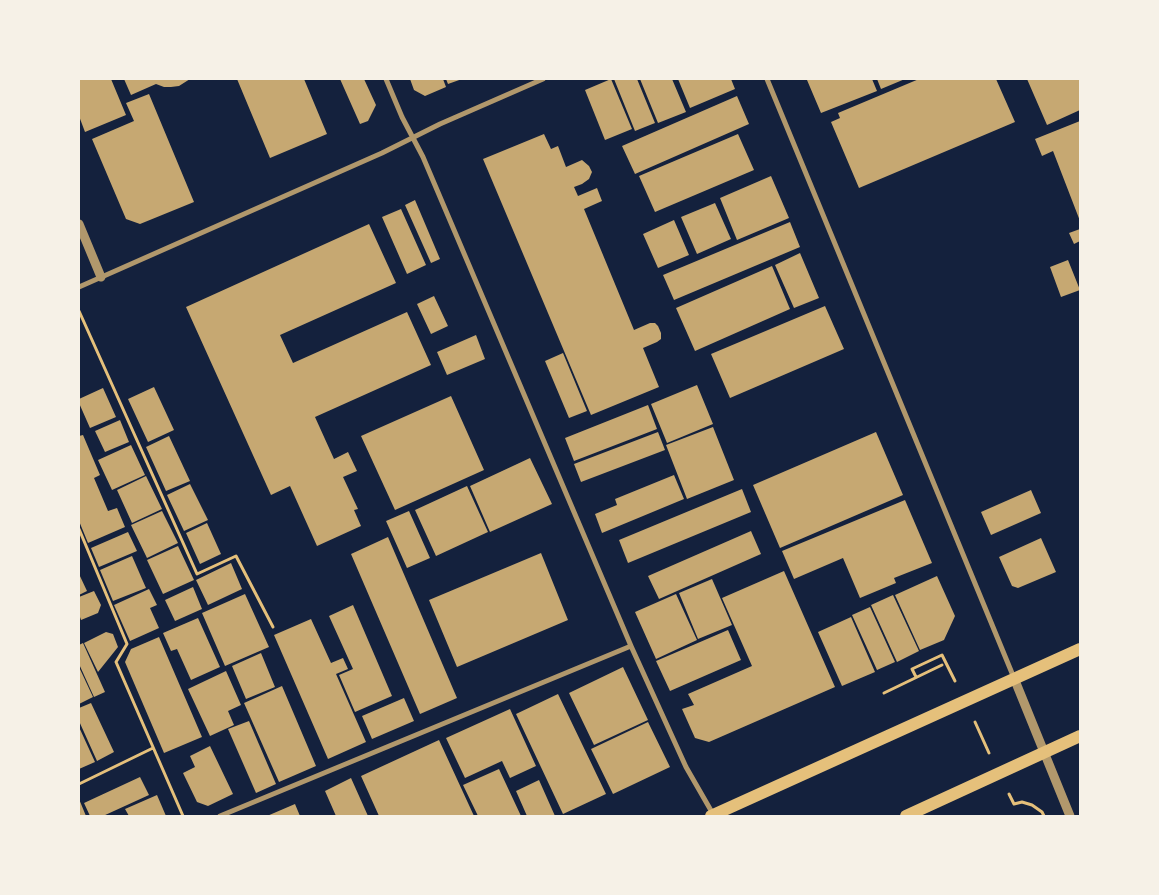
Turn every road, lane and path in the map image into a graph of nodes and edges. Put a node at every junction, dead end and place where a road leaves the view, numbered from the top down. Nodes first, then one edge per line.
1 (386, 79) edge
2 (543, 79) edge
3 (767, 79) edge
4 (413, 138) junction
5 (79, 224) edge
6 (100, 277) junction
7 (79, 287) edge
8 (79, 311) edge
9 (79, 529) edge
10 (272, 627) dead end
11 (631, 646) junction
12 (1080, 649) edge
13 (942, 665) dead end
14 (916, 678) junction
15 (1014, 678) junction
16 (959, 690) dead end
17 (884, 693) dead end
18 (972, 716) dead end
19 (1080, 736) edge
20 (153, 748) junction
21 (1044, 753) junction
22 (992, 760) dead end
23 (79, 784) edge
24 (1005, 786) dead end
25 (183, 816) edge
26 (220, 816) edge
27 (713, 816) edge
28 (906, 816) edge
29 (1044, 816) edge
30 (1070, 816) edge

1 - 4 street
2 - 4 street
3 - 15 street
4 - 6 street
4 - 11 street
5 - 6 street
6 - 7 street
8 - 10 path
9 - 20 path
11 - 26 street
11 - 27 street
12 - 15 main road
13 - 14 path
14 - 16 path
14 - 17 path
15 - 21 street
15 - 27 main road
18 - 22 path
19 - 21 main road
20 - 23 path
20 - 25 path
21 - 28 main road
21 - 30 street
24 - 29 path

